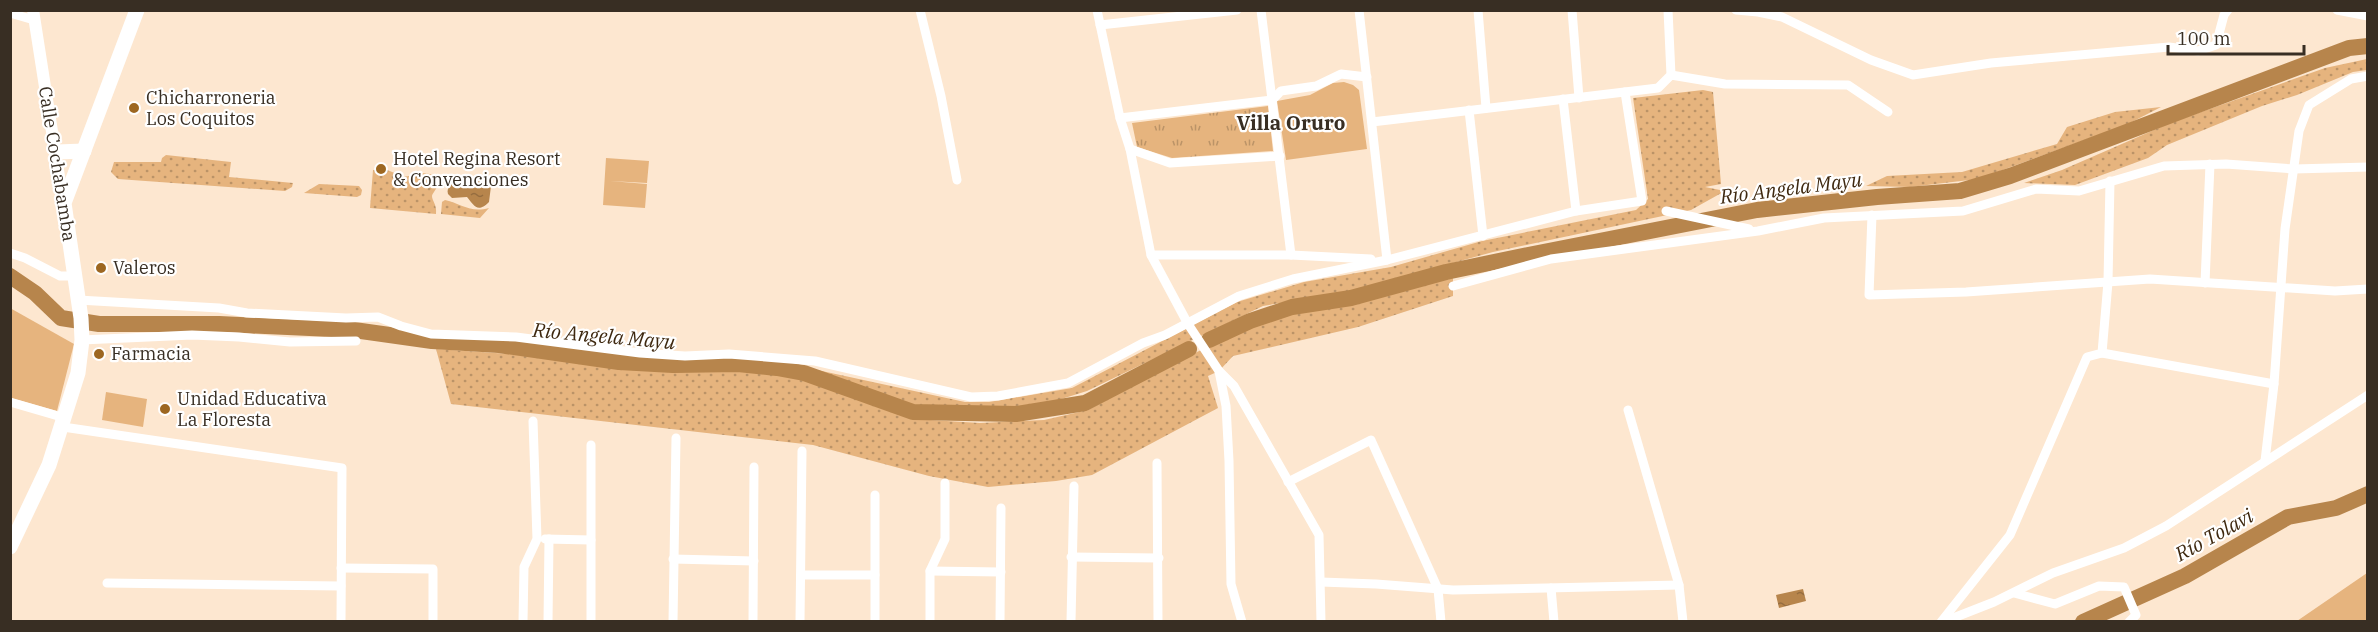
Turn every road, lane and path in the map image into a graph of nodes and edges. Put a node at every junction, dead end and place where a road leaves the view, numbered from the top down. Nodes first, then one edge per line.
1 (137, 10) edge
2 (920, 10) edge
3 (1097, 10) edge
4 (1237, 10) edge
5 (1261, 10) edge
6 (1359, 10) edge
7 (1478, 10) edge
8 (1572, 10) edge
9 (1668, 10) edge
10 (1736, 10) edge
11 (2228, 10) edge
12 (2337, 10) edge
13 (10, 13) edge
14 (34, 15) edge
15 (2367, 16) edge
16 (1100, 25) junction
17 (1671, 75) junction
18 (2367, 76) edge
19 (1367, 77) junction
20 (1625, 92) junction
21 (1579, 98) junction
22 (1563, 99) junction
23 (1272, 100) junction
24 (1486, 108) junction
25 (1469, 110) junction
26 (1888, 112) dead end
27 (1120, 118) junction
28 (1372, 122) junction
29 (1130, 149) junction
30 (84, 151) junction
31 (57, 152) junction
32 (1280, 156) junction
33 (2210, 164) junction
34 (2367, 167) edge
35 (2294, 169) junction
36 (957, 180) dead end
37 (2110, 181) junction
38 (64, 203) junction
39 (1576, 211) junction
40 (1666, 211) dead end
41 (1872, 215) junction
42 (1758, 231) junction
43 (1483, 236) junction
44 (10, 254) edge
45 (1151, 255) junction
46 (1291, 255) junction
47 (1387, 260) junction
48 (74, 276) junction
49 (2108, 282) junction
50 (2205, 283) junction
51 (1453, 285) dead end
52 (2281, 288) junction
53 (2367, 289) edge
54 (78, 300) junction
55 (1188, 324) junction
56 (81, 329) junction
57 (356, 341) dead end
58 (2102, 353) junction
59 (1220, 371) junction
60 (2274, 384) junction
61 (2367, 395) edge
62 (10, 402) edge
63 (1628, 410) dead end
64 (533, 421) dead end
65 (64, 423) junction
66 (676, 438) dead end
67 (591, 445) dead end
68 (801, 451) dead end
69 (2265, 461) junction
70 (1157, 463) dead end
71 (754, 467) dead end
72 (1288, 482) junction
73 (945, 483) dead end
74 (1074, 486) dead end
75 (875, 495) dead end
76 (1001, 507) dead end
77 (537, 539) junction
78 (549, 539) junction
79 (591, 540) junction
80 (10, 547) edge
81 (1071, 557) junction
82 (1159, 558) junction
83 (673, 559) junction
84 (754, 561) junction
85 (341, 568) junction
86 (930, 571) junction
87 (1001, 572) junction
88 (801, 575) junction
89 (875, 575) junction
90 (1321, 582) junction
91 (107, 583) dead end
92 (1679, 585) junction
93 (341, 586) junction
94 (1551, 588) junction
95 (1438, 589) junction
96 (2014, 592) junction
97 (341, 621) edge
98 (433, 621) edge
99 (523, 621) edge
100 (548, 621) edge
101 (591, 621) edge
102 (673, 621) edge
103 (753, 621) edge
104 (800, 621) edge
105 (874, 621) edge
106 (930, 621) edge
107 (1000, 621) edge
108 (1071, 621) edge
109 (1158, 621) edge
110 (1242, 621) edge
111 (1321, 621) edge
112 (1441, 621) edge
113 (1554, 621) edge
114 (1683, 621) edge
115 (1942, 621) edge
116 (2129, 621) edge

1 - 30 main road
2 - 36 street
3 - 16 street
4 - 16 street
5 - 23 street
6 - 19 street
7 - 24 street
8 - 21 street
9 - 17 street
10 - 11 street
12 - 15 street
13 - 14 street
14 - 31 street, Calle Cochabamba
16 - 27 street
17 - 20 street
17 - 26 street
18 - 35 street
19 - 23 street
19 - 28 street
20 - 21 street
20 - 39 street
21 - 22 street
22 - 24 street
22 - 39 street
23 - 27 street
23 - 32 street
24 - 25 street
25 - 28 street
25 - 43 street
27 - 29 street
28 - 47 street
29 - 32 street
29 - 45 street
30 - 31 main road
30 - 38 main road
31 - 38 street, Calle Cochabamba
32 - 46 street
33 - 35 street
33 - 37 street
33 - 50 street
34 - 35 street
35 - 52 street
37 - 41 street
37 - 49 street
38 - 48 main road, Calle Cochabamba
39 - 43 street
40 - 42 street
41 - 42 street
41 - 49 street
42 - 51 street
43 - 47 street
44 - 48 street
45 - 46 street
45 - 55 street
46 - 47 street
47 - 55 street
48 - 54 main road, Calle Cochabamba
49 - 50 street
49 - 58 street
50 - 52 street
52 - 53 street
52 - 60 street
54 - 55 street
54 - 56 main road, Calle Cochabamba
55 - 59 street
56 - 57 street
56 - 65 main road, Calle Cochabamba
58 - 60 street
58 - 115 street
59 - 72 street
59 - 110 street
60 - 69 street
61 - 69 street
62 - 65 street
63 - 92 street
64 - 77 street
65 - 80 main road, Calle Cochabamba
65 - 85 street
66 - 83 street
67 - 79 street
68 - 88 street
69 - 96 street
70 - 82 street
71 - 84 street
72 - 90 street
72 - 95 street
73 - 86 street
74 - 81 street
75 - 89 street
76 - 87 street
77 - 78 street
77 - 99 street
78 - 79 street
78 - 100 street
79 - 101 street
81 - 82 street
81 - 108 street
82 - 109 street
83 - 84 street
83 - 102 street
84 - 103 street
85 - 93 street
85 - 98 street
86 - 87 street
86 - 106 street
87 - 107 street
88 - 89 street
88 - 104 street
89 - 105 street
90 - 95 street
90 - 111 street
91 - 93 street
92 - 94 street
92 - 114 street
93 - 97 street
94 - 95 street
94 - 113 street
95 - 112 street
96 - 115 street
96 - 116 street

